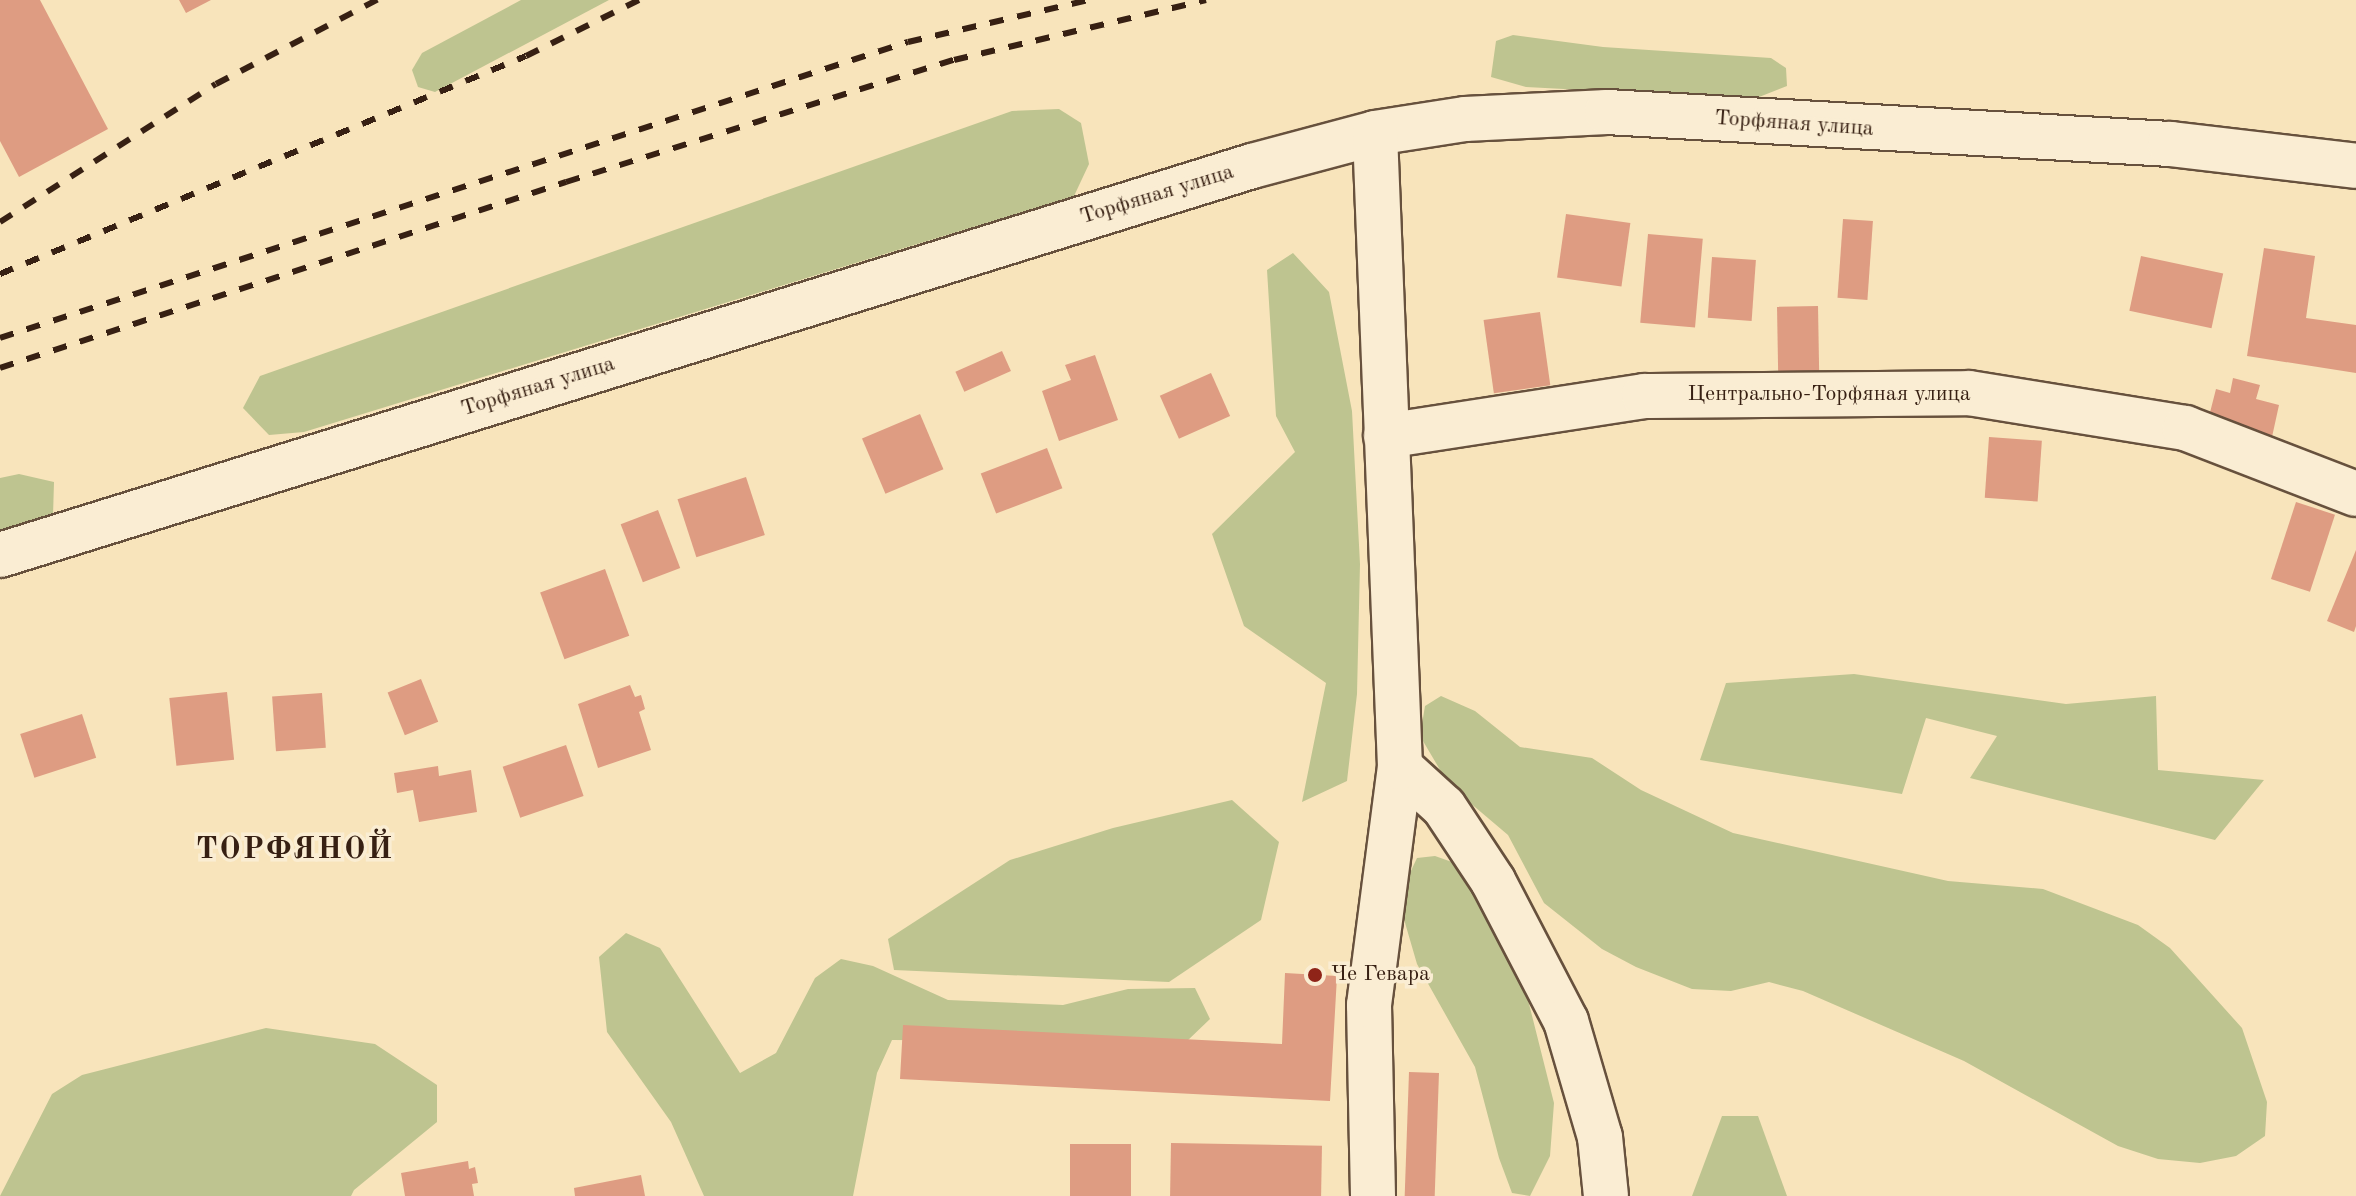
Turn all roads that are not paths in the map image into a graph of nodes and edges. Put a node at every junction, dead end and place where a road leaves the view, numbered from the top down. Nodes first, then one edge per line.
1 (1375, 133) junction
2 (2356, 166) edge
3 (1386, 436) junction
4 (2356, 494) edge
5 (0, 555) edge
6 (1400, 767) junction
7 (1373, 1196) edge
8 (1606, 1196) edge

1 - 2 street, Торфяная улица
1 - 3 street
1 - 5 street, Торфяная улица
3 - 4 street, Центрально-Торфяная улица
3 - 6 street
6 - 7 street
6 - 8 street

